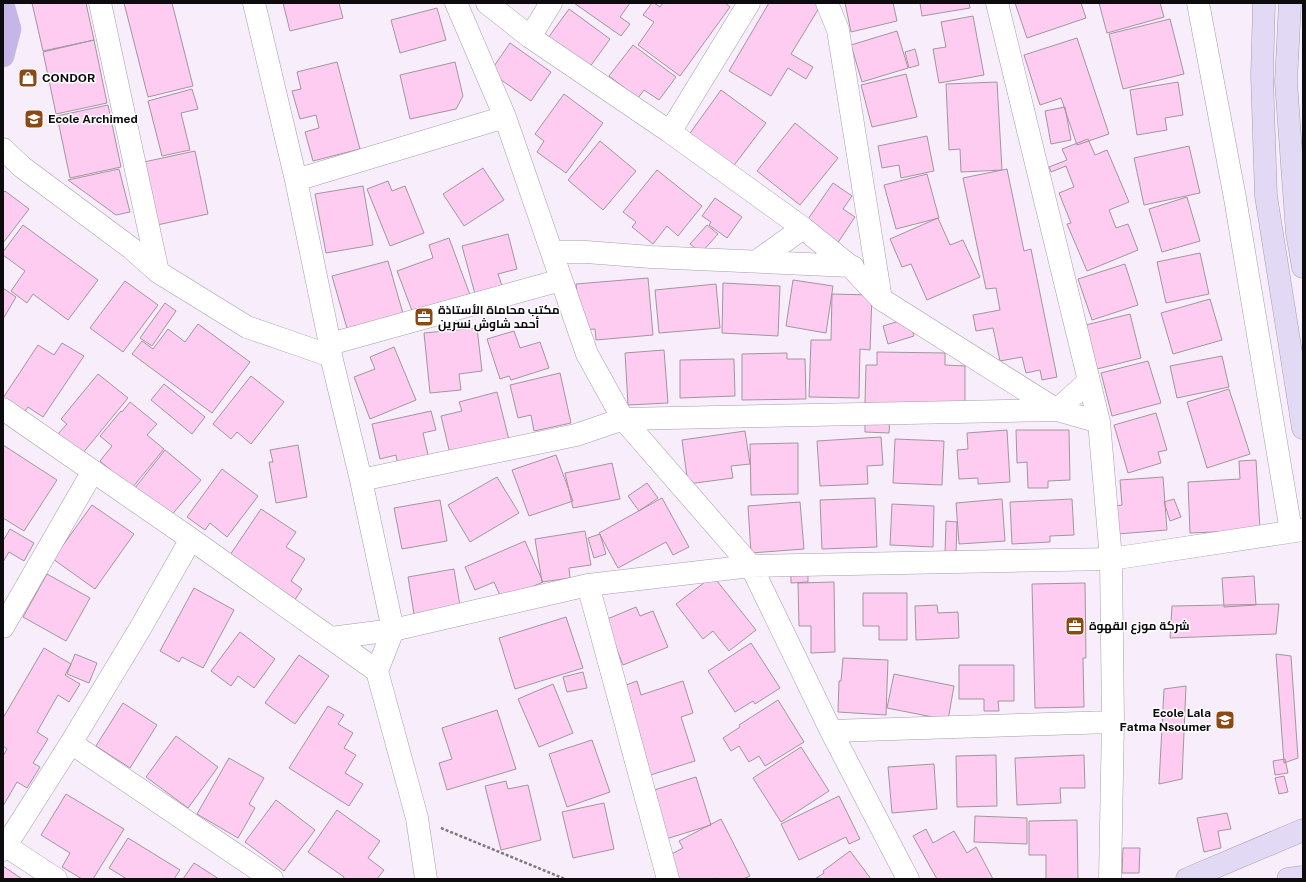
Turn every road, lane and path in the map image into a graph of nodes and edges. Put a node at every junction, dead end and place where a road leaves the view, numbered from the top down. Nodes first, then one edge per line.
1 (100, 3) edge
2 (254, 3) edge
3 (456, 3) edge
4 (487, 3) edge
5 (551, 3) edge
6 (749, 3) edge
7 (827, 3) edge
8 (997, 3) edge
9 (1198, 3) edge
10 (1264, 3) edge
11 (1290, 3) edge
12 (3, 4) edge
13 (530, 37) junction
14 (3, 56) edge
15 (505, 117) junction
16 (670, 132) junction
17 (3, 149) edge
18 (296, 180) junction
19 (803, 228) junction
20 (552, 252) junction
21 (757, 261) junction
22 (850, 266) junction
23 (1303, 267) edge
24 (158, 272) junction
25 (878, 276) junction
26 (561, 280) junction
27 (881, 299) junction
28 (331, 350) junction
29 (1089, 381) junction
30 (3, 409) edge
31 (1057, 410) junction
32 (623, 419) junction
33 (1099, 422) junction
34 (1303, 428) edge
35 (93, 471) junction
36 (361, 480) junction
37 (1297, 531) edge
38 (191, 540) junction
39 (1111, 559) junction
40 (751, 566) junction
41 (588, 585) junction
42 (3, 627) edge
43 (393, 630) junction
44 (331, 638) junction
45 (377, 671) junction
46 (1113, 722) junction
47 (831, 731) junction
48 (71, 743) junction
49 (417, 818) junction
50 (1303, 830) edge
51 (4, 847) edge
52 (1303, 877) edge
53 (56, 879) edge
54 (272, 879) edge
55 (426, 879) edge
56 (565, 879) edge
57 (668, 879) edge
58 (908, 879) edge
59 (1110, 879) edge
60 (1187, 879) edge
61 (1288, 879) edge

1 - 24 street
2 - 18 street
3 - 15 street
4 - 13 street
5 - 13 street
6 - 16 street
7 - 25 street
8 - 29 street
9 - 37 street
10 - 34 main road
11 - 23 main road
12 - 14 main road
13 - 16 street
15 - 18 street
15 - 20 street
16 - 19 street
17 - 24 street
18 - 28 street
19 - 21 street
19 - 22 street
20 - 21 street
20 - 26 street
21 - 22 street
22 - 25 street
22 - 27 street
24 - 28 street
25 - 27 street
26 - 28 street
26 - 32 street
27 - 31 street
28 - 36 street
29 - 31 street
29 - 33 street
30 - 35 street
31 - 32 street
31 - 33 street
32 - 36 street
32 - 40 street
33 - 39 street
35 - 38 street
35 - 42 street
36 - 43 street
37 - 39 street
38 - 44 street
38 - 48 street
39 - 40 street
39 - 46 street
40 - 41 street
40 - 47 street
41 - 43 street
41 - 57 street
43 - 44 street
43 - 45 street
44 - 45 street
45 - 49 street
46 - 47 street
46 - 59 street
47 - 58 street
48 - 51 street
48 - 54 street
49 - 55 street
49 - 56 path
50 - 60 main road
51 - 53 street
52 - 61 main road

